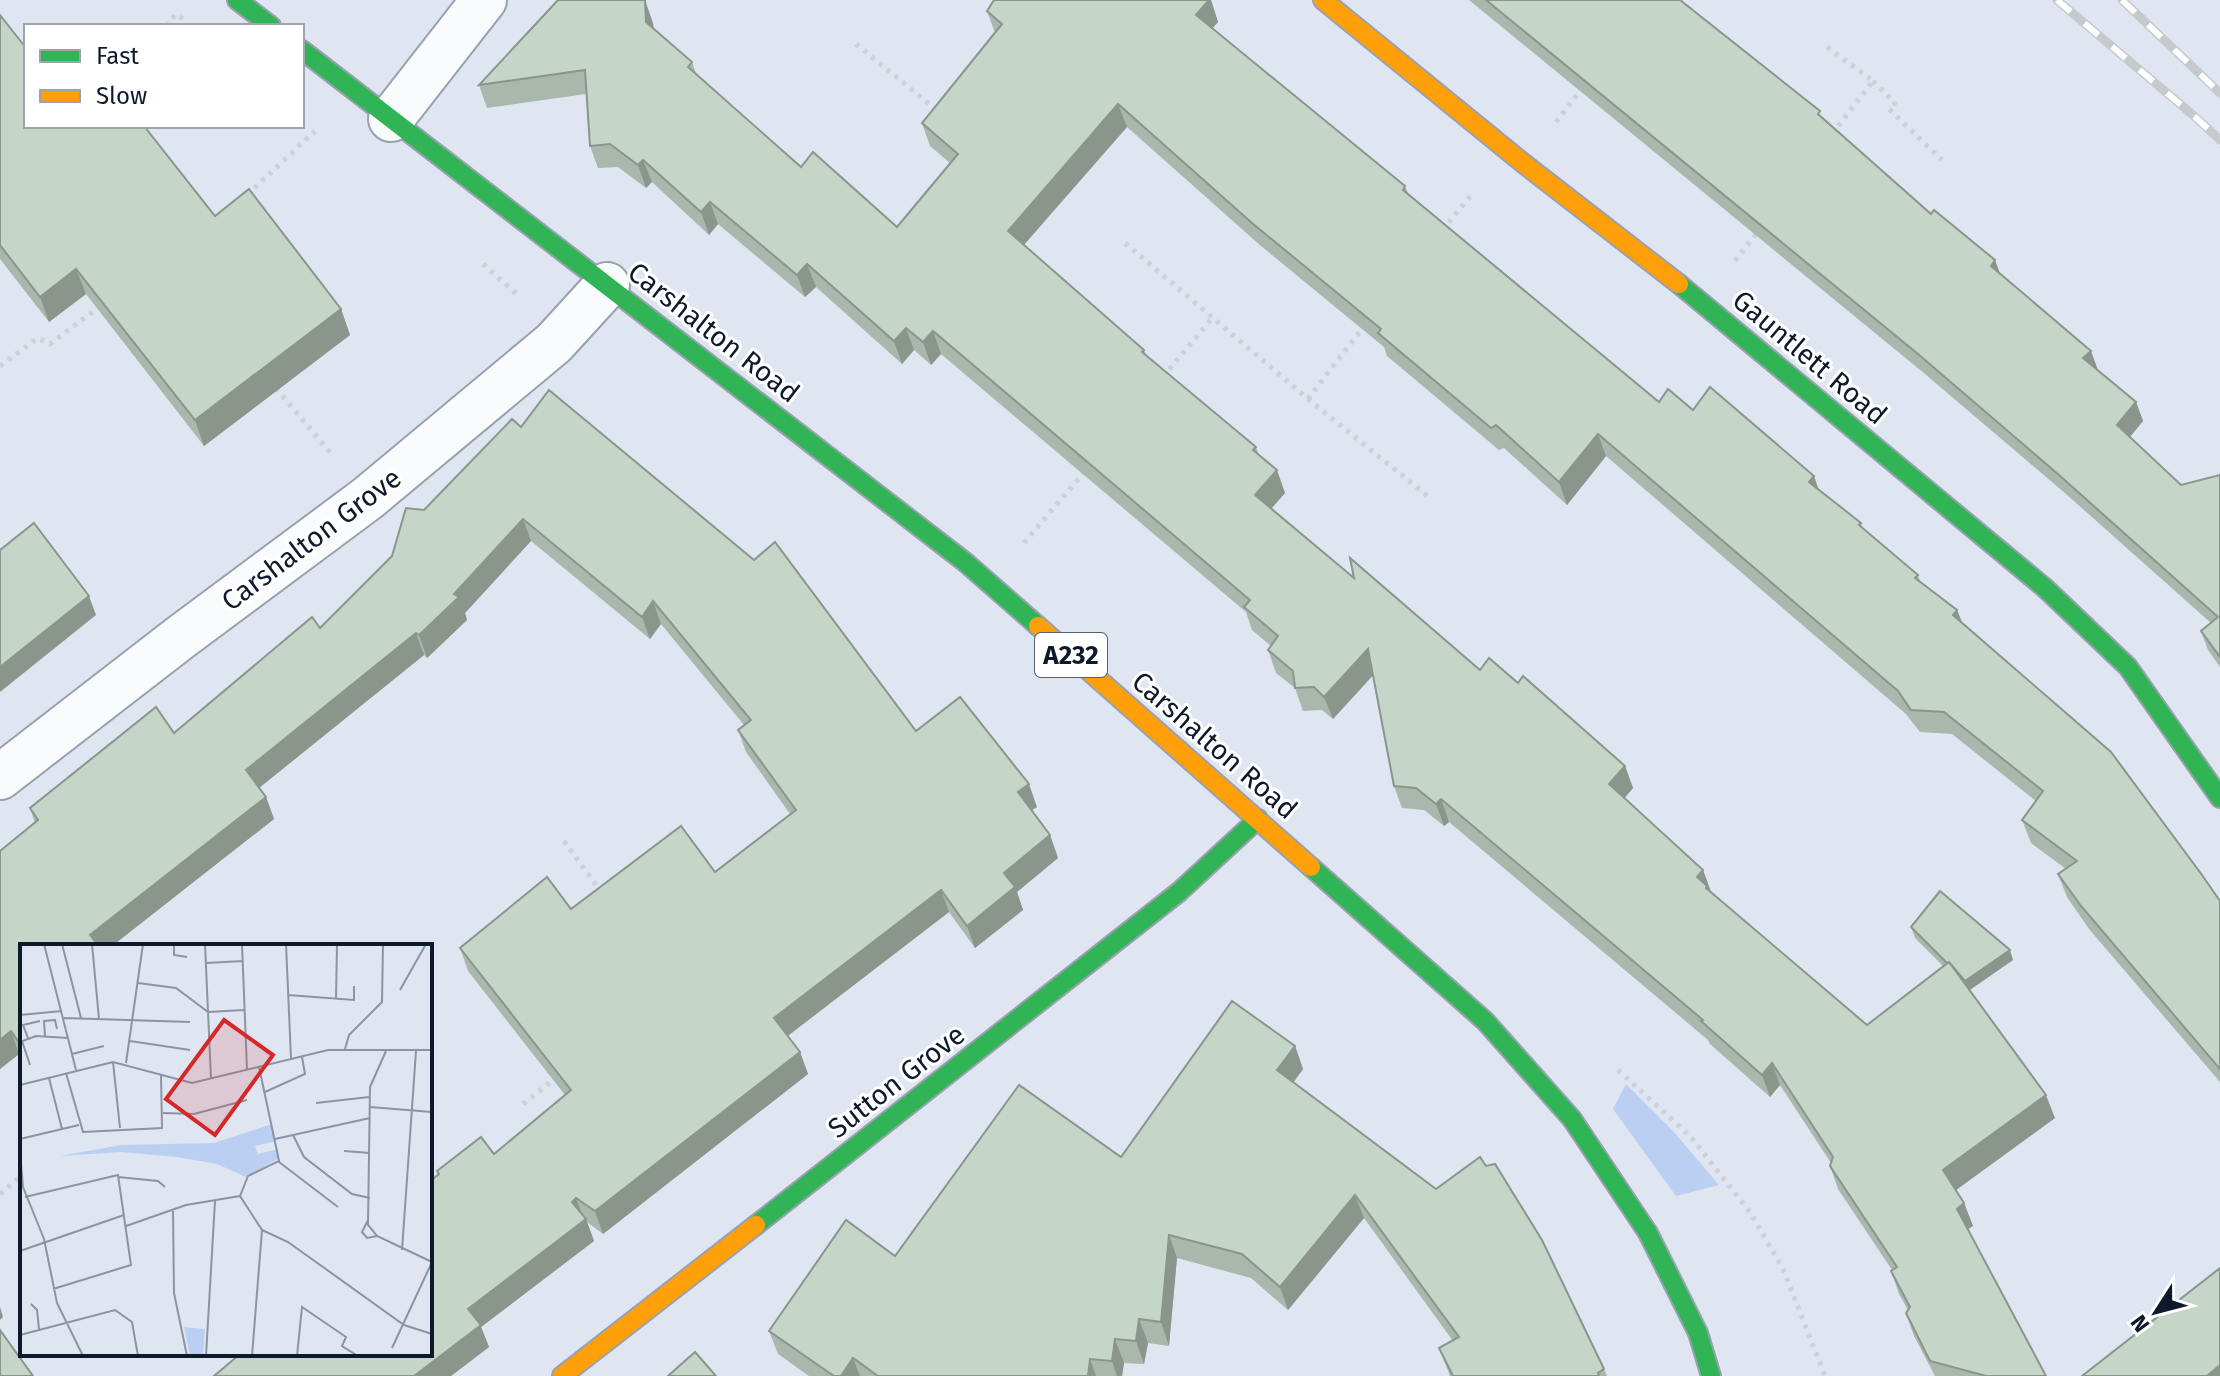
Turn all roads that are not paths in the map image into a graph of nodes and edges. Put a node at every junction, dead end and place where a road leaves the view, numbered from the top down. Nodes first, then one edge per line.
1 (237, 0) edge
2 (484, 0) edge
3 (1323, 0) edge
4 (268, 24) edge
5 (304, 52) edge
6 (391, 119) junction
7 (607, 285) junction
8 (0, 777) edge
9 (2220, 798) edge
10 (1258, 819) junction
11 (562, 1376) edge
12 (1711, 1376) edge

1 - 4 main road
2 - 6 street
3 - 9 main road, Gauntlett Road
5 - 6 main road, Carshalton Road / A232
6 - 7 main road, Carshalton Road / A232
7 - 8 street, Carshalton Grove
7 - 10 main road, Carshalton Road / A232
10 - 11 main road, Sutton Grove
10 - 12 main road, Carshalton Road / A232

